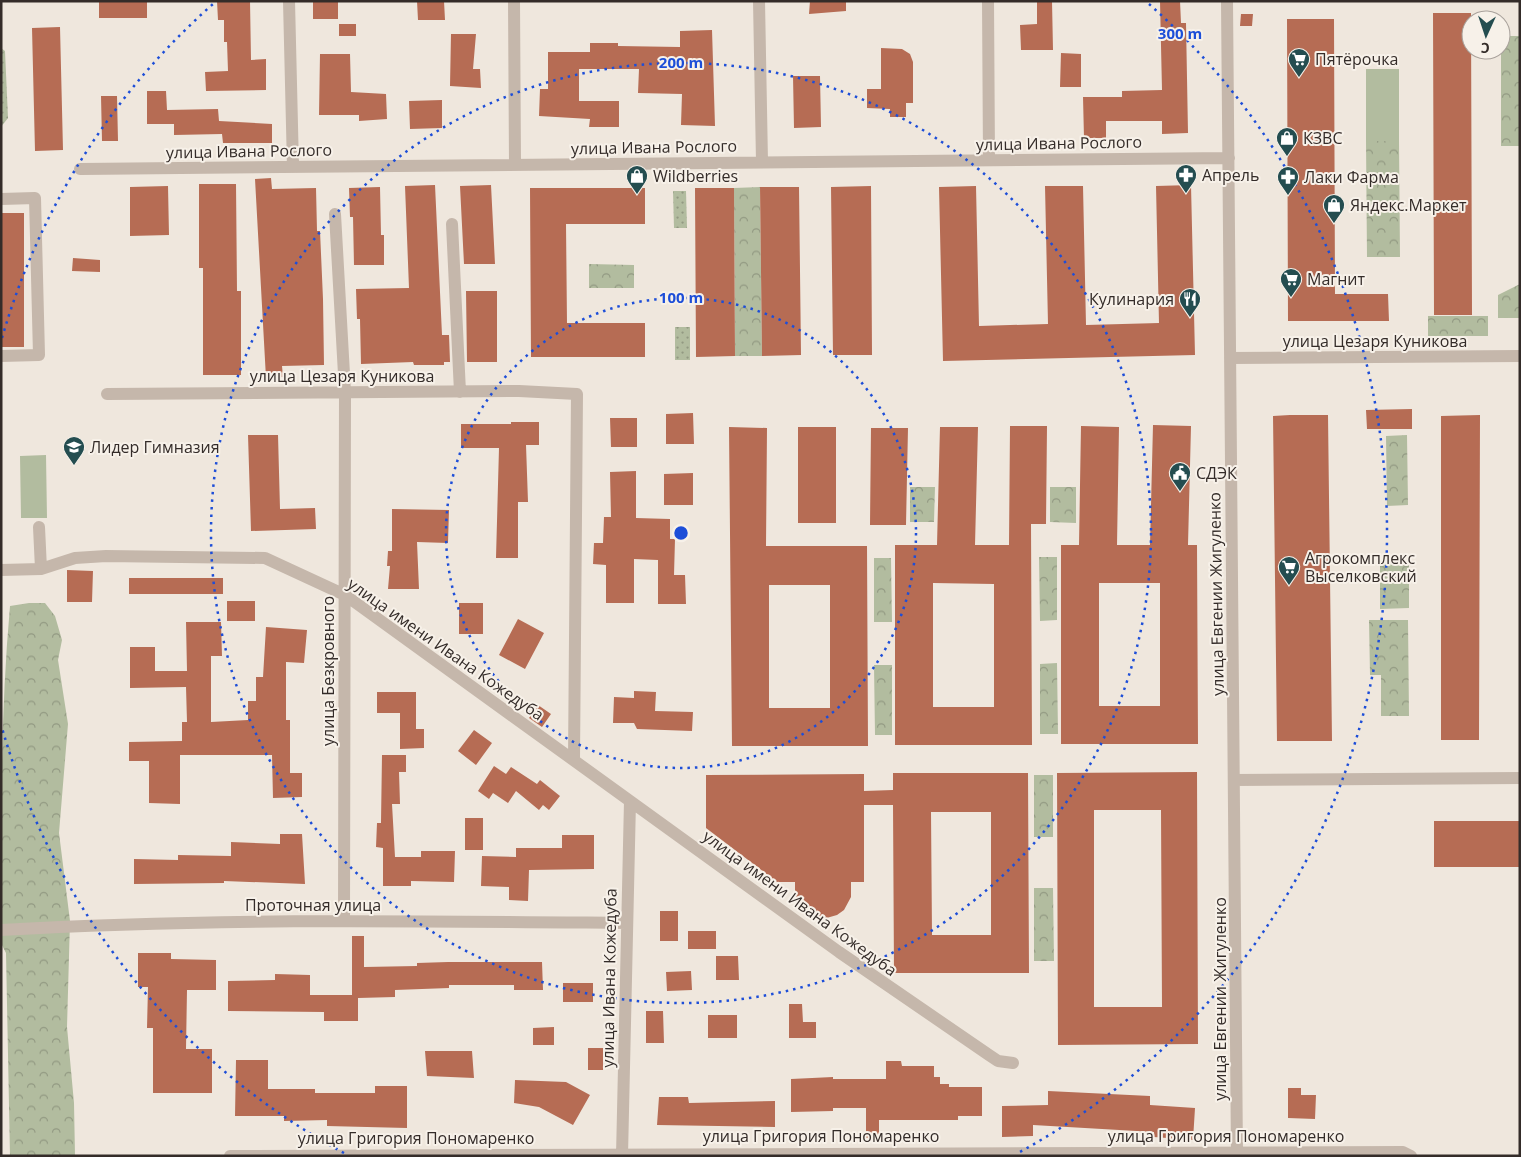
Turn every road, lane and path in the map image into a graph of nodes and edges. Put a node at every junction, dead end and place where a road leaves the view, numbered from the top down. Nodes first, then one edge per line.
1 (289, 1) edge
2 (514, 1) edge
3 (759, 1) edge
4 (988, 1) edge
5 (1227, 1) edge
6 (1229, 158) junction
7 (988, 160) junction
8 (762, 162) junction
9 (515, 165) junction
10 (293, 167) junction
11 (80, 169) dead end
12 (1, 199) edge
13 (335, 214) dead end
14 (452, 224) dead end
15 (1, 356) edge
16 (1520, 356) edge
17 (1230, 358) junction
18 (345, 392) junction
19 (460, 392) junction
20 (107, 394) dead end
21 (39, 527) dead end
22 (41, 569) junction
23 (1, 570) edge
24 (344, 595) junction
25 (574, 760) junction
26 (1520, 778) edge
27 (1234, 780) junction
28 (630, 801) junction
29 (344, 920) junction
30 (626, 923) junction
31 (1, 930) edge
32 (1013, 1063) dead end
33 (1237, 1154) edge
34 (622, 1155) edge
35 (230, 1156) edge
36 (1411, 1156) edge

1 - 10 street
2 - 9 street
3 - 8 street
4 - 7 street
5 - 6 street, улица Евгении Жигуленко
6 - 7 street, улица Ивана Рослого
6 - 17 street, улица Евгении Жигуленко
7 - 8 street, улица Ивана Рослого
8 - 9 street, улица Ивана Рослого
9 - 10 street, улица Ивана Рослого
10 - 11 street, улица Ивана Рослого
12 - 15 street
13 - 18 street, улица Безкровного
14 - 19 street
16 - 17 street, улица Цезаря Куникова
17 - 27 street, улица Евгении Жигуленко
18 - 19 street, улица Цезаря Куникова
18 - 20 street, улица Цезаря Куникова
18 - 24 street, улица Безкровного
19 - 25 street, улица Цезаря Куникова
21 - 22 street
22 - 23 street, улица имени Ивана Кожедуба
22 - 24 street, улица имени Ивана Кожедуба
24 - 25 street, улица имени Ивана Кожедуба
24 - 29 street, улица Безкровного
25 - 28 street, улица имени Ивана Кожедуба
26 - 27 street
27 - 33 street, улица Евгении Жигуленко
28 - 30 street, улица Ивана Кожедуба
28 - 32 street, улица имени Ивана Кожедуба
29 - 30 street, Проточная улица
29 - 31 street, Проточная улица
30 - 34 street, улица Ивана Кожедуба
33 - 34 street, улица Григория Пономаренко
33 - 36 street, улица Григория Пономаренко
34 - 35 street, улица Григория Пономаренко

